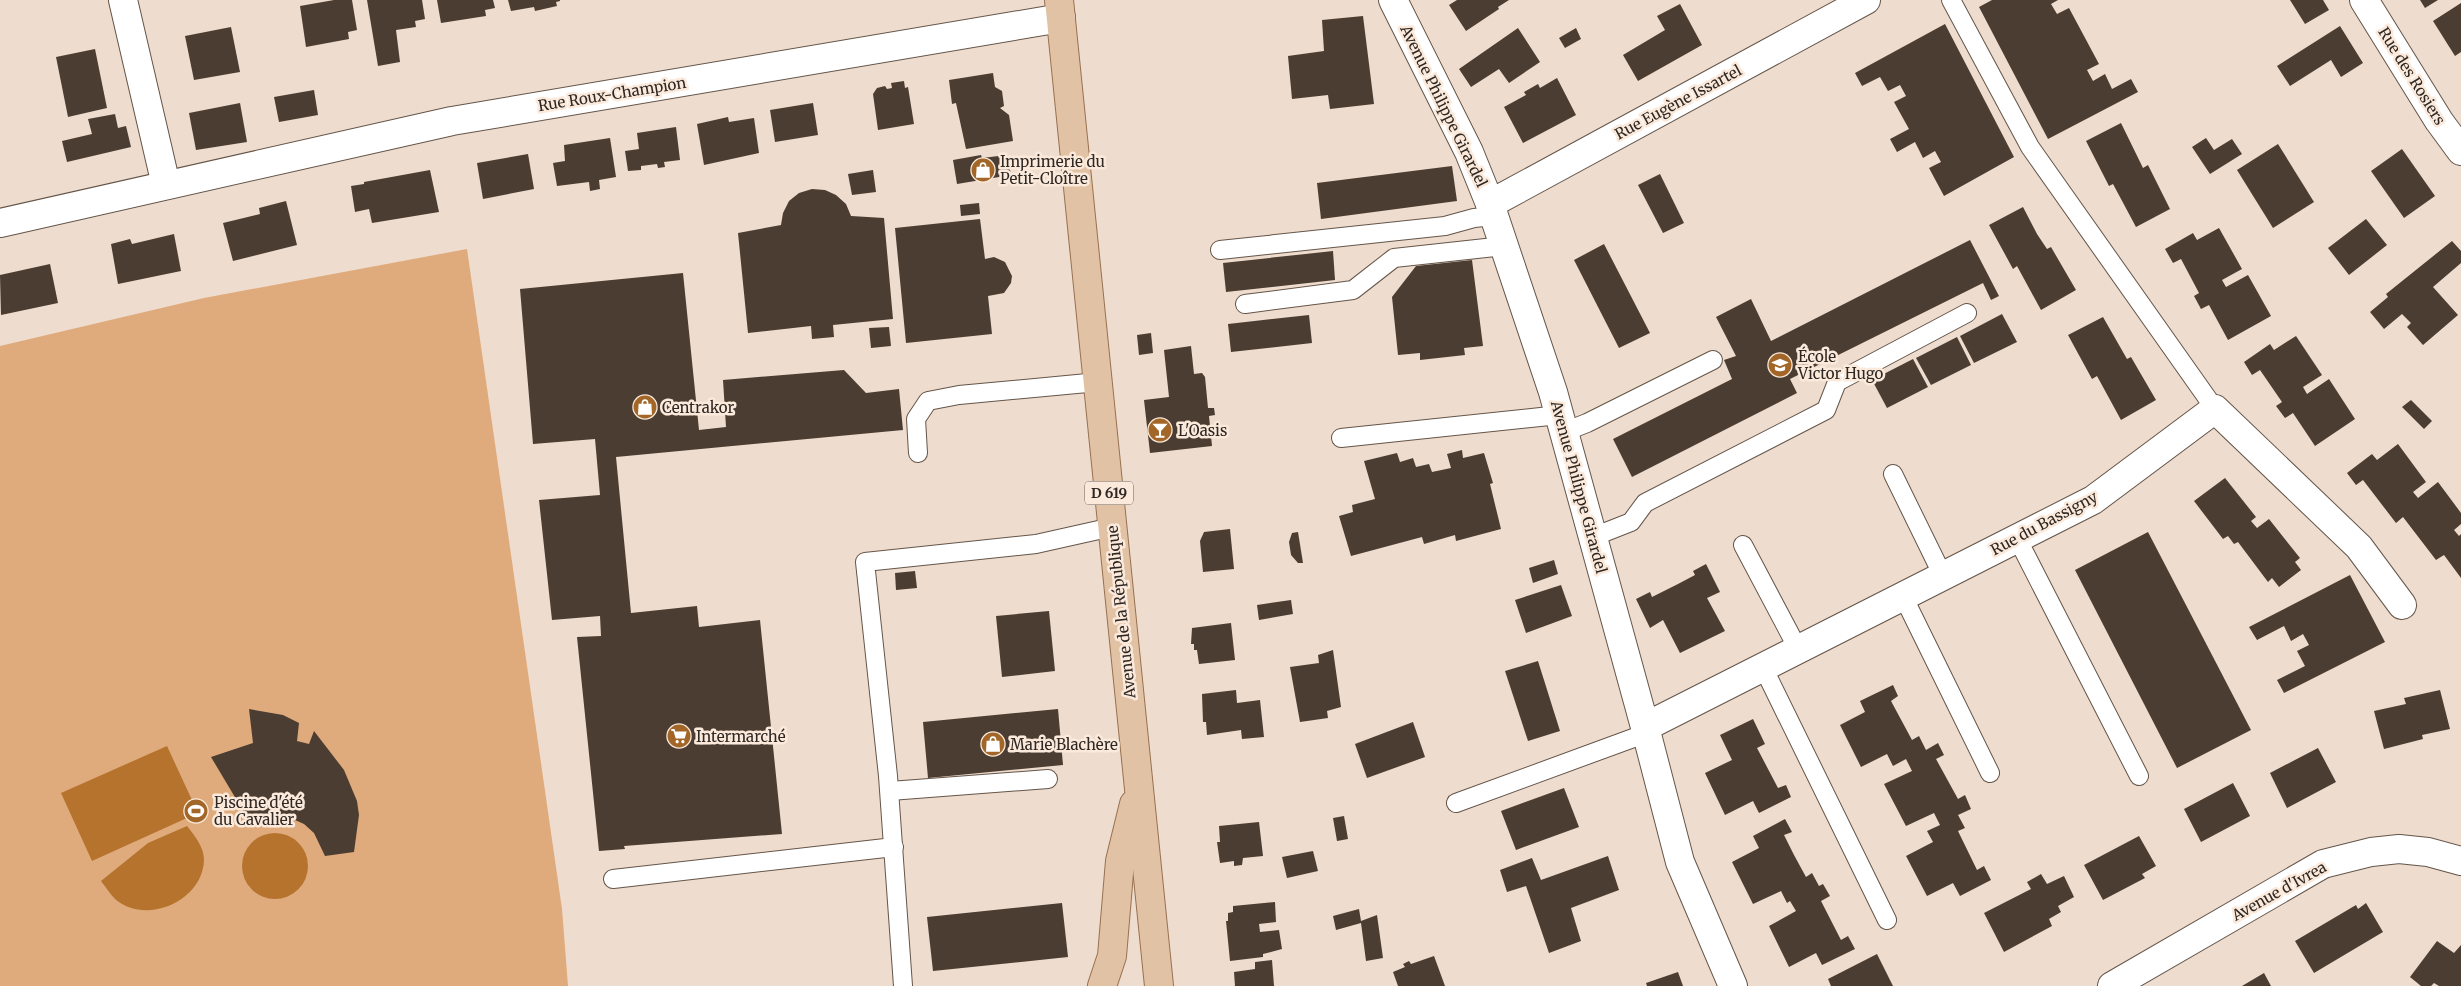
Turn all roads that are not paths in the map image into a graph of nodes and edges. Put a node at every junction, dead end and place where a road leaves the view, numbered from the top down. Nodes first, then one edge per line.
1 (123, 0) edge
2 (1393, 0) edge
3 (1866, 0) edge
4 (1951, 0) edge
5 (2364, 0) edge
6 (1060, 9) edge
7 (2461, 151) edge
8 (166, 185) junction
9 (1492, 210) junction
10 (0, 223) edge
11 (1504, 246) junction
12 (1220, 250) dead end
13 (1244, 304) dead end
14 (1967, 313) dead end
15 (1713, 360) dead end
16 (1098, 382) junction
17 (2215, 409) junction
18 (1562, 423) junction
19 (1341, 438) dead end
20 (918, 453) dead end
21 (1893, 474) dead end
22 (1112, 527) junction
23 (1593, 537) junction
24 (2017, 538) junction
25 (1743, 545) dead end
26 (1943, 576) junction
27 (1902, 596) junction
28 (2402, 605) dead end
29 (1798, 649) junction
30 (1763, 667) junction
31 (1646, 730) junction
32 (1990, 773) dead end
33 (2139, 776) dead end
34 (1048, 779) dead end
35 (1138, 785) junction
36 (890, 791) junction
37 (1456, 802) dead end
38 (894, 847) junction
39 (2461, 862) edge
40 (613, 879) dead end
41 (1887, 920) dead end
42 (903, 986) edge
43 (1102, 986) edge
44 (1159, 986) edge
45 (1733, 986) edge
46 (2112, 986) edge

1 - 8 street
2 - 9 street, Avenue Philippe Girardel
3 - 9 street, Rue Eugène Issartel
4 - 17 lane
5 - 7 street, Rue des Rosiers
6 - 8 street, Rue Roux-Champion
6 - 16 main road, Avenue de la République / D 619
8 - 10 street, Rue Roux-Champion
9 - 11 street, Avenue Philippe Girardel
9 - 12 lane
11 - 13 lane
11 - 18 street, Avenue Philippe Girardel
14 - 23 lane
15 - 18 lane
16 - 20 lane
16 - 22 main road, Avenue de la République / D 619
17 - 24 street, Rue du Bassigny
17 - 28 street
18 - 19 lane
18 - 23 street, Avenue Philippe Girardel
21 - 26 lane
22 - 35 main road, Avenue de la République / D 619
22 - 36 lane
23 - 31 street, Avenue Philippe Girardel
24 - 26 street, Rue du Bassigny
24 - 33 lane
25 - 29 lane
26 - 27 street, Rue du Bassigny
27 - 29 street, Rue du Bassigny
27 - 32 lane
29 - 30 street, Rue du Bassigny
30 - 31 street, Rue du Bassigny
30 - 41 lane
31 - 37 lane
31 - 45 street, Avenue Philippe Girardel
34 - 36 lane
35 - 43 main road
35 - 44 main road, Avenue de la République / D 619
36 - 38 lane
38 - 40 lane
38 - 42 lane
39 - 46 street, Avenue d'Ivrea

